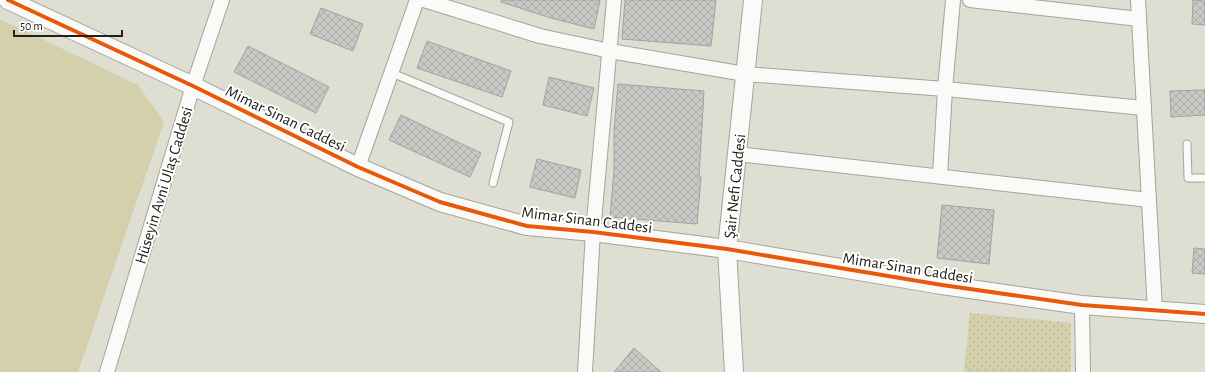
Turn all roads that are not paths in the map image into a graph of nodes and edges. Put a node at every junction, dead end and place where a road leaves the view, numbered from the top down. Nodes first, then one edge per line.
1 (8, 0) edge
2 (222, 0) edge
3 (417, 0) edge
4 (424, 0) edge
5 (614, 0) edge
6 (753, 0) edge
7 (953, 0) edge
8 (970, 0) edge
9 (1138, 0) edge
10 (1139, 19) junction
11 (610, 51) junction
12 (392, 73) junction
13 (746, 74) junction
14 (193, 86) junction
15 (945, 89) junction
16 (1144, 108) junction
17 (1187, 144) dead end
18 (738, 154) junction
19 (358, 167) junction
20 (940, 176) junction
21 (1205, 178) edge
22 (493, 184) dead end
23 (1149, 200) junction
24 (593, 232) junction
25 (727, 249) junction
26 (1082, 305) junction
27 (1155, 310) junction
28 (1205, 314) edge
29 (107, 372) edge
30 (585, 372) edge
31 (734, 372) edge
32 (1083, 372) edge

1 - 14 street, Mimar Sinan Caddesi
2 - 14 street, Hüseyin Avni Ulaş Caddesi
3 - 12 street
4 - 11 street
5 - 11 street
6 - 13 street, Şair Nefi Caddesi
7 - 15 street
8 - 10 street
9 - 10 street
10 - 16 street
11 - 13 street
11 - 24 street
12 - 19 street
12 - 22 lane
13 - 15 street
13 - 18 street, Şair Nefi Caddesi
14 - 19 street, Mimar Sinan Caddesi
14 - 29 street, Hüseyin Avni Ulaş Caddesi
15 - 16 street
15 - 20 street
16 - 23 street
17 - 21 lane
18 - 20 street
18 - 25 street, Şair Nefi Caddesi
19 - 24 street, Mimar Sinan Caddesi
20 - 23 street
23 - 27 street
24 - 25 street, Mimar Sinan Caddesi
24 - 30 street
25 - 26 street, Mimar Sinan Caddesi
25 - 31 street, Şair Nefi Caddesi
26 - 27 street, Mimar Sinan Caddesi
26 - 32 street
27 - 28 street, Mimar Sinan Caddesi

